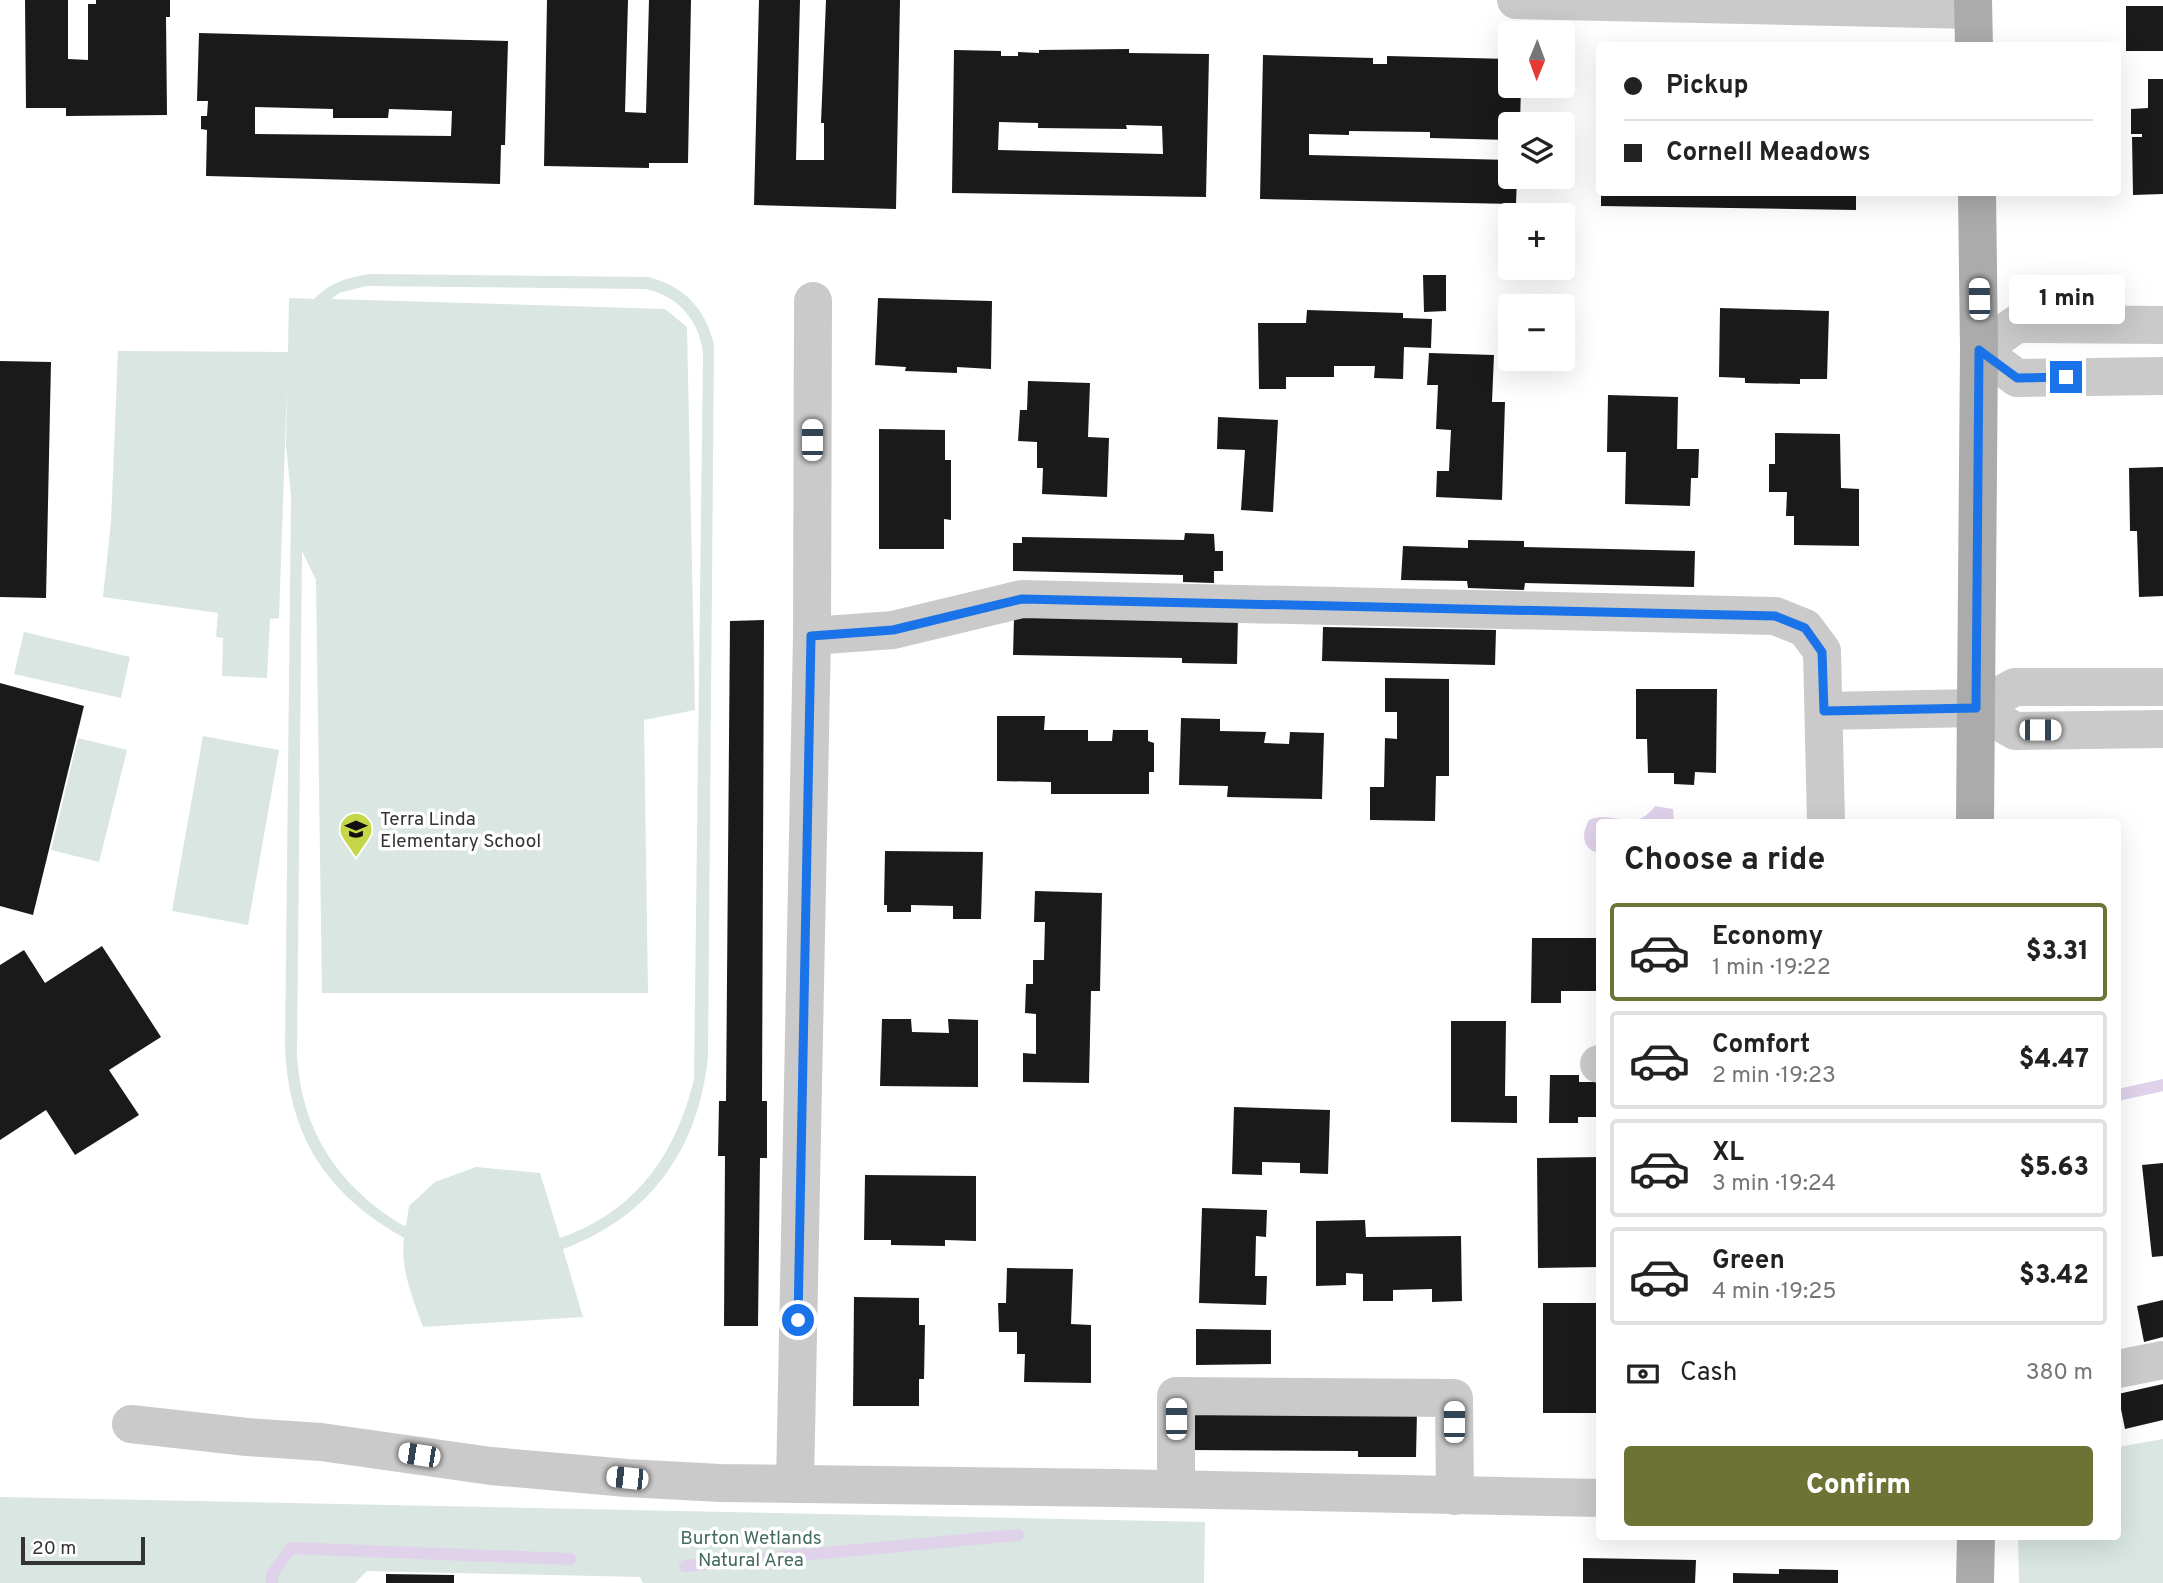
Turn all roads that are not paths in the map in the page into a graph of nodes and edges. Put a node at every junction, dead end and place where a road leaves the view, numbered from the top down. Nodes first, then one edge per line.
1 (1517, 0) edge
2 (1973, 18) edge
3 (1977, 196) edge
4 (813, 301) dead end
5 (2163, 325) edge
6 (1979, 350) junction
7 (2163, 376) edge
8 (811, 636) junction
9 (2163, 688) edge
10 (1976, 708) junction
11 (1824, 711) junction
12 (2163, 729) edge
13 (1826, 819) edge
14 (1975, 819) edge
15 (2163, 1360) edge
16 (2121, 1368) edge
17 (131, 1424) dead end
18 (795, 1484) junction
19 (1176, 1489) junction
20 (1455, 1496) junction
21 (1596, 1498) edge
22 (1976, 1540) edge
23 (1975, 1583) edge

1 - 2 lane
3 - 6 main road
4 - 8 lane
5 - 6 lane
6 - 7 lane
6 - 10 main road
8 - 11 lane
8 - 18 lane
9 - 10 lane
10 - 11 lane
10 - 12 lane
10 - 14 main road
11 - 13 lane
15 - 16 lane
17 - 18 lane
18 - 19 lane
19 - 20 lane
19 - 20 lane
20 - 21 lane
22 - 23 main road

